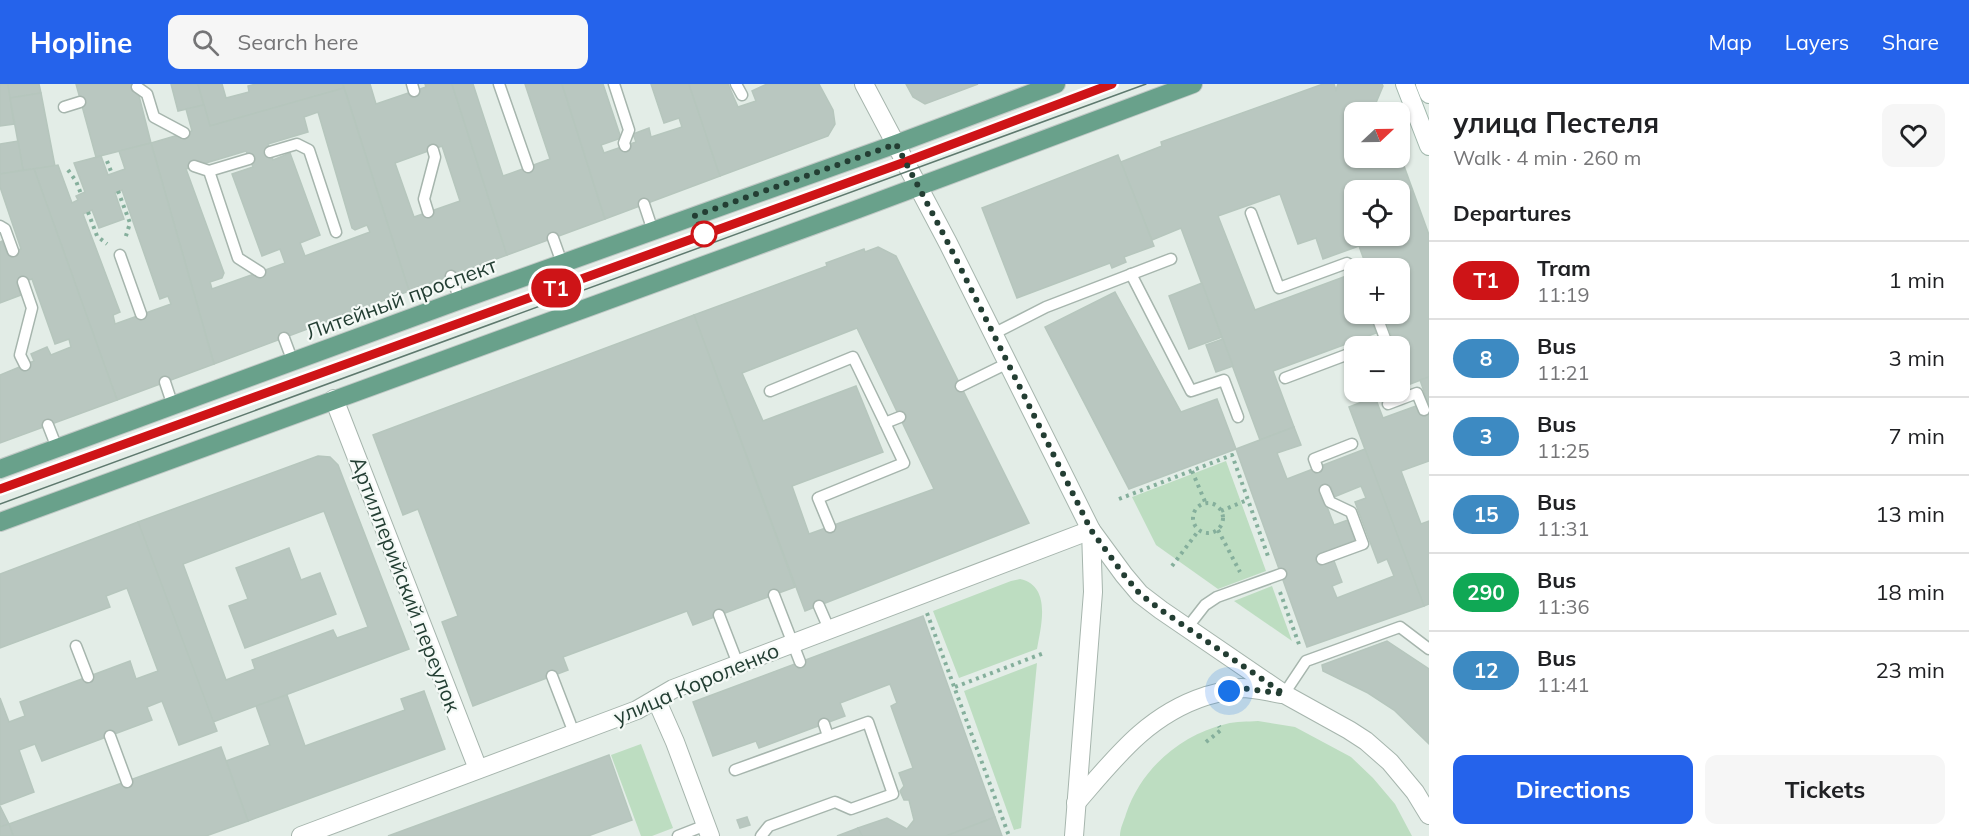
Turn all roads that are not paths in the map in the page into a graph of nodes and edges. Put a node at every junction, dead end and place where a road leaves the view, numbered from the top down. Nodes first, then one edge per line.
1 (499, 84) edge
2 (614, 84) edge
3 (736, 84) edge
4 (864, 84) edge
5 (1056, 84) edge
6 (1193, 84) edge
7 (1405, 84) edge
8 (1425, 84) edge
9 (137, 87) dead end
10 (1429, 94) edge
11 (742, 95) dead end
12 (80, 102) dead end
13 (63, 107) dead end
14 (184, 134) dead end
15 (896, 144) junction
16 (625, 146) dead end
17 (1429, 146) edge
18 (433, 150) dead end
19 (270, 152) dead end
20 (249, 159) dead end
21 (194, 166) dead end
22 (528, 167) dead end
23 (209, 171) junction
24 (918, 186) junction
25 (644, 204) dead end
26 (428, 212) dead end
27 (1251, 213) dead end
28 (0, 226) edge
29 (654, 231) junction
30 (336, 232) dead end
31 (553, 238) dead end
32 (13, 251) dead end
33 (120, 255) road end
34 (1171, 259) dead end
35 (562, 263) junction
36 (1344, 264) edge
37 (260, 272) dead end
38 (1131, 274) junction
39 (452, 276) dead end
40 (23, 282) dead end
41 (460, 300) junction
42 (141, 315) dead end
43 (993, 334) junction
44 (284, 338) dead end
45 (1344, 356) edge
46 (293, 362) junction
47 (1008, 363) junction
48 (25, 365) dead end
49 (1285, 378) dead end
50 (165, 382) dead end
51 (961, 386) dead end
52 (770, 392) dead end
53 (334, 399) junction
54 (1388, 404) dead end
55 (173, 406) junction
56 (1424, 410) dead end
57 (900, 417) dead end
58 (1238, 417) dead end
59 (885, 423) junction
60 (48, 425) dead end
61 (1352, 444) dead end
62 (57, 448) junction
63 (1317, 467) dead end
64 (0, 469) edge
65 (1325, 490) dead end
66 (0, 522) edge
67 (830, 527) dead end
68 (1091, 530) junction
69 (1322, 559) dead end
70 (1278, 575) road end
71 (774, 595) dead end
72 (819, 606) dead end
73 (719, 615) dead end
74 (1187, 628) junction
75 (829, 629) junction
76 (793, 643) junction
77 (76, 646) dead end
78 (1429, 649) edge
79 (800, 662) dead end
80 (738, 664) junction
81 (552, 676) dead end
82 (88, 677) dead end
83 (1284, 694) junction
84 (656, 699) junction
85 (824, 724) dead end
86 (574, 733) junction
87 (110, 736) dead end
88 (828, 736) junction
89 (478, 769) junction
90 (735, 770) dead end
91 (127, 782) dead end
92 (1076, 803) junction
93 (1429, 815) edge
94 (708, 831) edge
95 (301, 836) edge
96 (678, 836) edge
97 (760, 836) edge
98 (1074, 836) edge

1 - 22 lane
2 - 16 lane
3 - 11 lane
4 - 15 street
5 - 15 main road, Литейный проспект
6 - 24 main road
7 - 17 street
8 - 10 street
9 - 14 lane
12 - 13 lane
15 - 24 street
15 - 29 main road, Литейный проспект
18 - 26 lane
19 - 30 lane
20 - 23 lane
21 - 23 lane
23 - 37 lane
24 - 43 street
24 - 53 main road
25 - 29 lane
27 - 36 lane
28 - 32 lane
29 - 35 main road, Литейный проспект
31 - 35 lane
33 - 42 lane
34 - 38 lane
35 - 41 main road, Литейный проспект
38 - 43 lane
38 - 58 lane
39 - 41 lane
40 - 48 lane
41 - 46 main road, Литейный проспект
43 - 47 street
44 - 46 lane
45 - 49 lane
46 - 55 main road, Литейный проспект
47 - 51 lane
47 - 68 street
50 - 55 lane
52 - 59 lane
53 - 66 main road
53 - 89 street, Артиллерийский переулок
54 - 56 lane
55 - 62 main road, Литейный проспект
57 - 59 lane
59 - 67 lane
60 - 62 lane
61 - 63 lane
62 - 64 main road, Литейный проспект
65 - 69 lane
68 - 74 street
68 - 75 street, улица Короленко
68 - 92 street
70 - 74 lane
71 - 76 lane
72 - 75 lane
73 - 80 lane
74 - 83 street
75 - 76 street, улица Короленко
76 - 79 lane
76 - 80 street, улица Короленко
77 - 82 lane
78 - 83 lane
80 - 84 street, улица Короленко
81 - 86 lane
83 - 92 street
83 - 93 street
84 - 86 street, улица Короленко
84 - 94 street
85 - 88 lane
86 - 89 street, улица Короленко
87 - 91 lane
88 - 90 lane
88 - 97 lane
89 - 95 street, улица Короленко
92 - 98 street
94 - 96 lane

